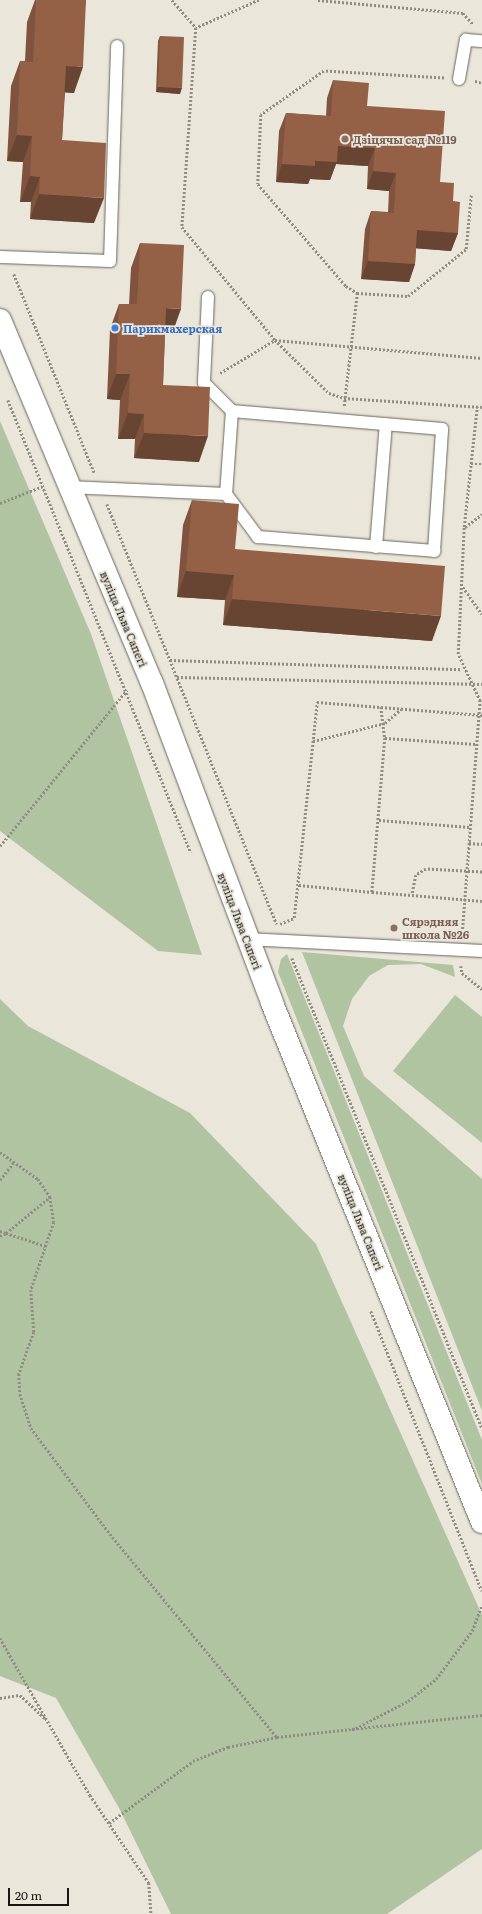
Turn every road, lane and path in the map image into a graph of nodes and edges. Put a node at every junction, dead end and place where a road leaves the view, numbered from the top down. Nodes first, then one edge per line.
1 (172, 0) edge
2 (259, 0) edge
3 (318, 0) edge
4 (196, 28) junction
5 (480, 35) edge
6 (117, 46) dead end
7 (459, 79) junction
8 (482, 83) edge
9 (471, 195) dead end
10 (4, 258) edge
11 (357, 293) junction
12 (208, 297) dead end
13 (0, 320) edge
14 (275, 340) junction
15 (351, 346) junction
16 (482, 358) edge
17 (204, 383) junction
18 (344, 398) junction
19 (477, 407) junction
20 (482, 407) edge
21 (232, 411) junction
22 (343, 420) junction
23 (386, 424) junction
24 (471, 464) junction
25 (482, 464) edge
26 (43, 486) dead end
27 (68, 487) junction
28 (102, 491) junction
29 (226, 494) junction
30 (0, 503) edge
31 (482, 514) edge
32 (464, 527) junction
33 (376, 547) junction
34 (463, 587) junction
35 (482, 614) edge
36 (170, 660) junction
37 (462, 669) junction
38 (177, 677) junction
39 (473, 684) junction
40 (482, 684) edge
41 (127, 690) dead end
42 (381, 707) junction
43 (401, 709) junction
44 (480, 715) edge
45 (384, 723) junction
46 (385, 738) junction
47 (313, 741) junction
48 (476, 744) junction
49 (379, 820) junction
50 (470, 827) junction
51 (469, 843) junction
52 (482, 844) edge
53 (0, 846) edge
54 (467, 871) junction
55 (482, 872) edge
56 (298, 885) junction
57 (372, 892) junction
58 (412, 895) junction
59 (465, 899) junction
60 (482, 901) edge
61 (277, 924) junction
62 (246, 939) junction
63 (284, 940) junction
64 (461, 949) junction
65 (482, 951) edge
66 (482, 989) edge
67 (0, 1152) edge
68 (14, 1162) junction
69 (0, 1180) edge
70 (50, 1197) junction
71 (0, 1231) edge
72 (6, 1233) junction
73 (0, 1236) edge
74 (46, 1246) junction
75 (482, 1428) edge
76 (482, 1522) edge
77 (482, 1604) edge
78 (0, 1638) edge
79 (0, 1698) edge
80 (482, 1715) edge
81 (47, 1720) junction
82 (350, 1732) junction
83 (277, 1736) junction
84 (109, 1823) junction
85 (151, 1914) edge

1 - 4 path
2 - 4 path
3 - 5 path
4 - 14 path
5 - 7 lane
6 - 10 lane
7 - 8 path
7 - 11 path
9 - 11 path
10 - 28 path
11 - 15 path
12 - 17 lane
13 - 27 street, вуліца Льва Сапегі
14 - 15 path
14 - 17 path
14 - 18 path
15 - 16 path
15 - 18 path
17 - 21 lane
18 - 19 path
18 - 22 path
19 - 20 path
19 - 24 path
21 - 22 lane
21 - 29 lane
22 - 23 lane
23 - 33 lane
23 - 33 lane
24 - 25 path
24 - 32 path
26 - 30 path
27 - 28 lane
27 - 62 street, вуліца Льва Сапегі
28 - 29 lane
28 - 36 path
29 - 33 lane
31 - 32 path
32 - 34 path
34 - 35 path
34 - 37 path
36 - 37 path
36 - 38 path
37 - 39 path
38 - 39 path
38 - 61 path
39 - 40 path
39 - 44 path
41 - 53 path
42 - 43 path
42 - 45 path
42 - 47 path
43 - 44 path
43 - 45 path
44 - 48 path
45 - 46 path
45 - 47 path
46 - 48 path
46 - 49 path
47 - 56 path
48 - 50 path
49 - 50 path
49 - 57 path
50 - 51 path
51 - 52 path
51 - 54 path
54 - 55 path
54 - 58 path
54 - 59 path
56 - 57 path
56 - 61 path
57 - 58 path
58 - 59 path
59 - 60 path
59 - 64 path
61 - 63 path
62 - 63 lane
62 - 76 street, вуліца Льва Сапегі
63 - 64 lane
63 - 75 path
64 - 65 lane
64 - 66 path
67 - 68 path
68 - 69 path
68 - 70 path
70 - 72 path
70 - 74 path
71 - 72 path
72 - 73 path
72 - 74 path
74 - 83 path
77 - 82 path
78 - 81 path
79 - 81 path
80 - 82 path
81 - 84 path
82 - 83 path
83 - 84 path
84 - 85 path

